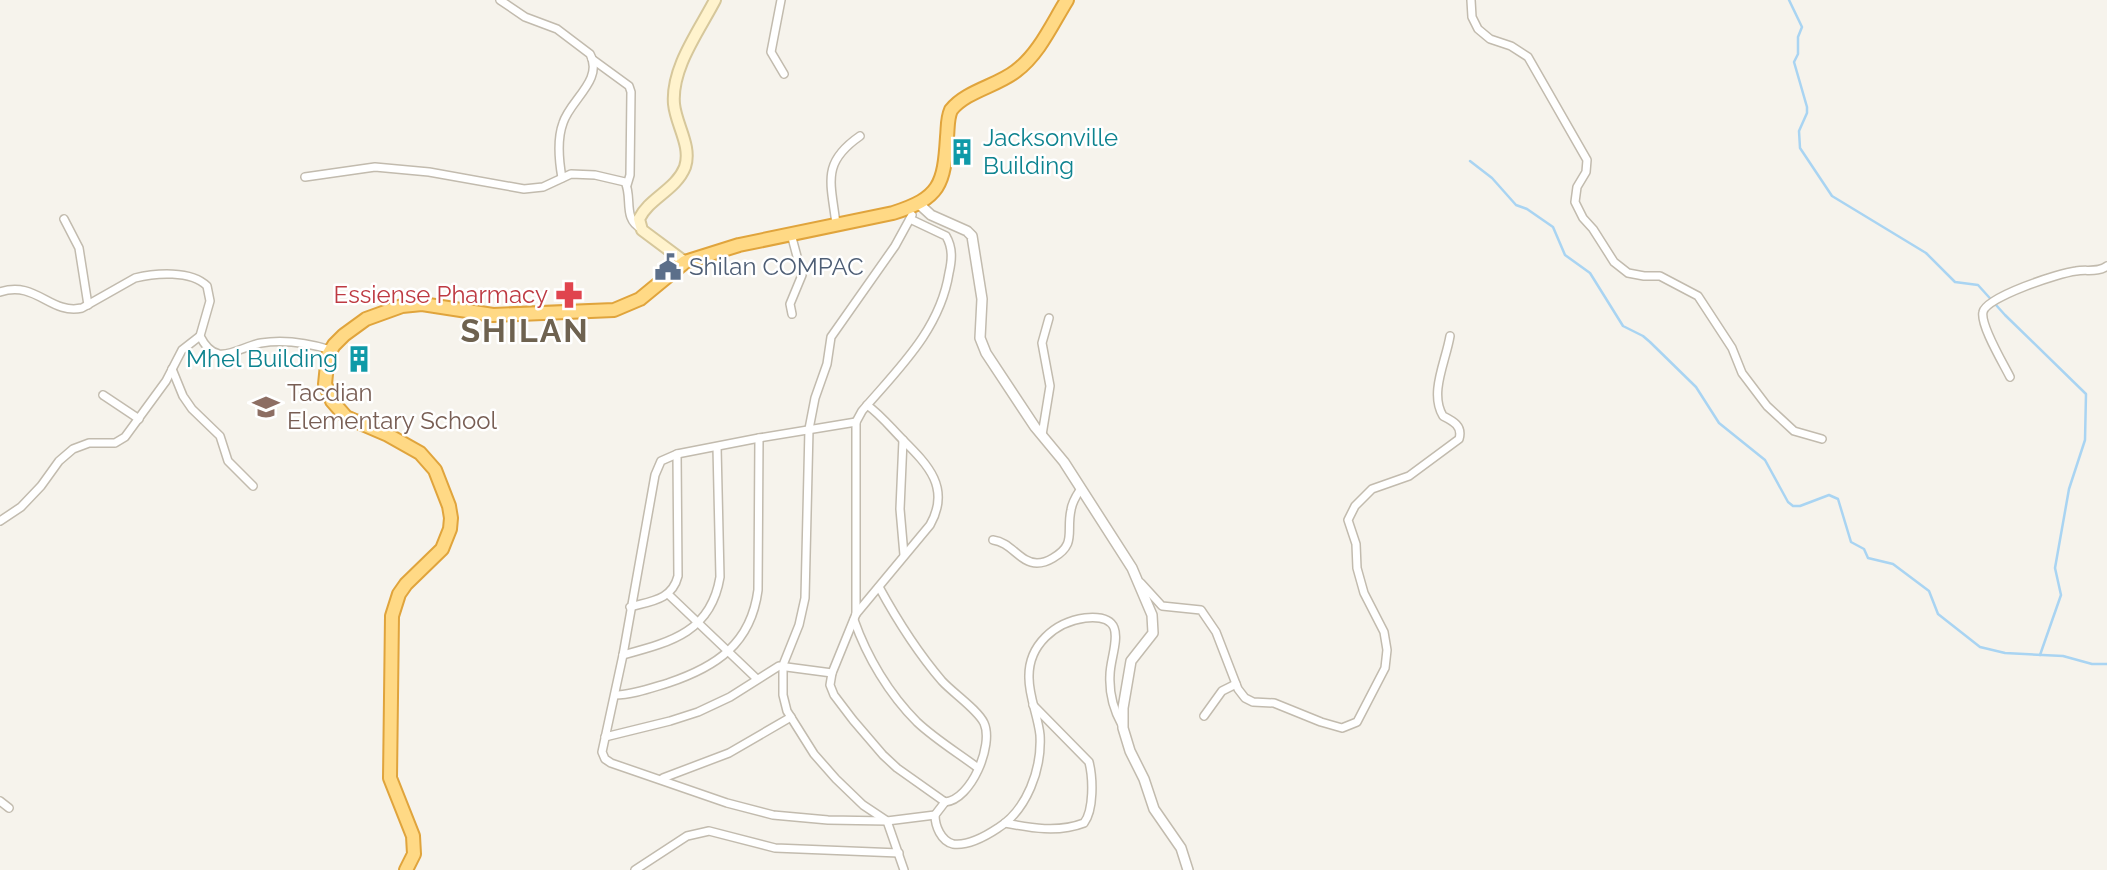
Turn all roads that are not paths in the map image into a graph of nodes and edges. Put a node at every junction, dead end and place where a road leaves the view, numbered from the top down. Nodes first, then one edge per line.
1 (500, 0) edge
2 (715, 0) edge
3 (781, 0) edge
4 (1067, 0) edge
5 (1471, 0) edge
6 (592, 59) junction
7 (784, 74) dead end
8 (860, 136) dead end
9 (305, 177) dead end
10 (562, 178) junction
11 (627, 185) junction
12 (914, 210) junction
13 (64, 219) dead end
14 (836, 224) junction
15 (642, 230) junction
16 (791, 234) junction
17 (685, 262) junction
18 (2107, 265) edge
19 (0, 292) edge
20 (88, 305) junction
21 (792, 314) dead end
22 (1049, 318) dead end
23 (200, 336) junction
24 (1450, 336) dead end
25 (331, 350) junction
26 (172, 369) junction
27 (2010, 377) dead end
28 (103, 394) dead end
29 (867, 405) junction
30 (139, 419) junction
31 (856, 422) junction
32 (809, 429) junction
33 (1042, 435) junction
34 (759, 438) junction
35 (1822, 439) dead end
36 (903, 440) junction
37 (717, 447) junction
38 (677, 454) junction
39 (253, 486) dead end
40 (1080, 490) junction
41 (0, 521) edge
42 (993, 540) dead end
43 (904, 555) junction
44 (1139, 581) junction
45 (879, 587) junction
46 (669, 595) junction
47 (630, 607) junction
48 (855, 617) junction
49 (698, 624) junction
50 (727, 652) junction
51 (623, 654) junction
52 (782, 666) junction
53 (832, 673) junction
54 (757, 679) junction
55 (1236, 684) junction
56 (615, 695) junction
57 (1033, 705) junction
58 (1204, 716) dead end
59 (790, 717) junction
60 (1124, 728) junction
61 (605, 737) junction
62 (978, 768) junction
63 (662, 779) junction
64 (0, 801) edge
65 (945, 802) junction
66 (9, 808) dead end
67 (935, 815) junction
68 (887, 821) junction
69 (1005, 823) junction
70 (899, 853) junction
71 (406, 870) edge
72 (635, 870) edge
73 (904, 870) edge
74 (1188, 870) edge

1 - 6 street
2 - 15 main road
3 - 7 street
4 - 12 highway
5 - 35 street
6 - 10 street
6 - 11 street
8 - 14 street
9 - 10 street
10 - 11 street
11 - 15 street
12 - 14 highway
12 - 29 street
12 - 32 street
12 - 33 street
13 - 20 street
14 - 16 highway
15 - 17 main road
16 - 17 highway
16 - 21 street
17 - 25 highway
18 - 27 street
19 - 20 street
20 - 23 street
22 - 33 street
23 - 25 street
23 - 26 street
24 - 55 street
25 - 71 highway
26 - 30 street
26 - 39 street
28 - 30 street
29 - 31 street
29 - 36 street
30 - 41 street
31 - 32 street
31 - 48 street
32 - 34 street
32 - 52 street
33 - 40 street
34 - 37 street
34 - 50 street
36 - 43 street
36 - 43 street
37 - 38 street
37 - 49 street
38 - 46 street
38 - 47 street
40 - 42 street
40 - 44 street
43 - 45 street
44 - 55 street
44 - 60 street
45 - 48 street
45 - 62 street
46 - 47 street
46 - 49 street
47 - 51 street
48 - 53 street
48 - 62 street
49 - 50 street
49 - 51 street
50 - 54 street
50 - 56 street
51 - 56 street
52 - 53 street
52 - 54 street
52 - 59 street
53 - 65 street
54 - 61 street
55 - 58 street
56 - 61 street
57 - 60 street
57 - 69 street
57 - 69 street
59 - 63 street
59 - 68 street
60 - 74 street
61 - 63 street
62 - 65 street
63 - 68 street
64 - 66 street
65 - 67 street
67 - 68 street
67 - 69 street
68 - 70 street
70 - 72 street
70 - 73 street

